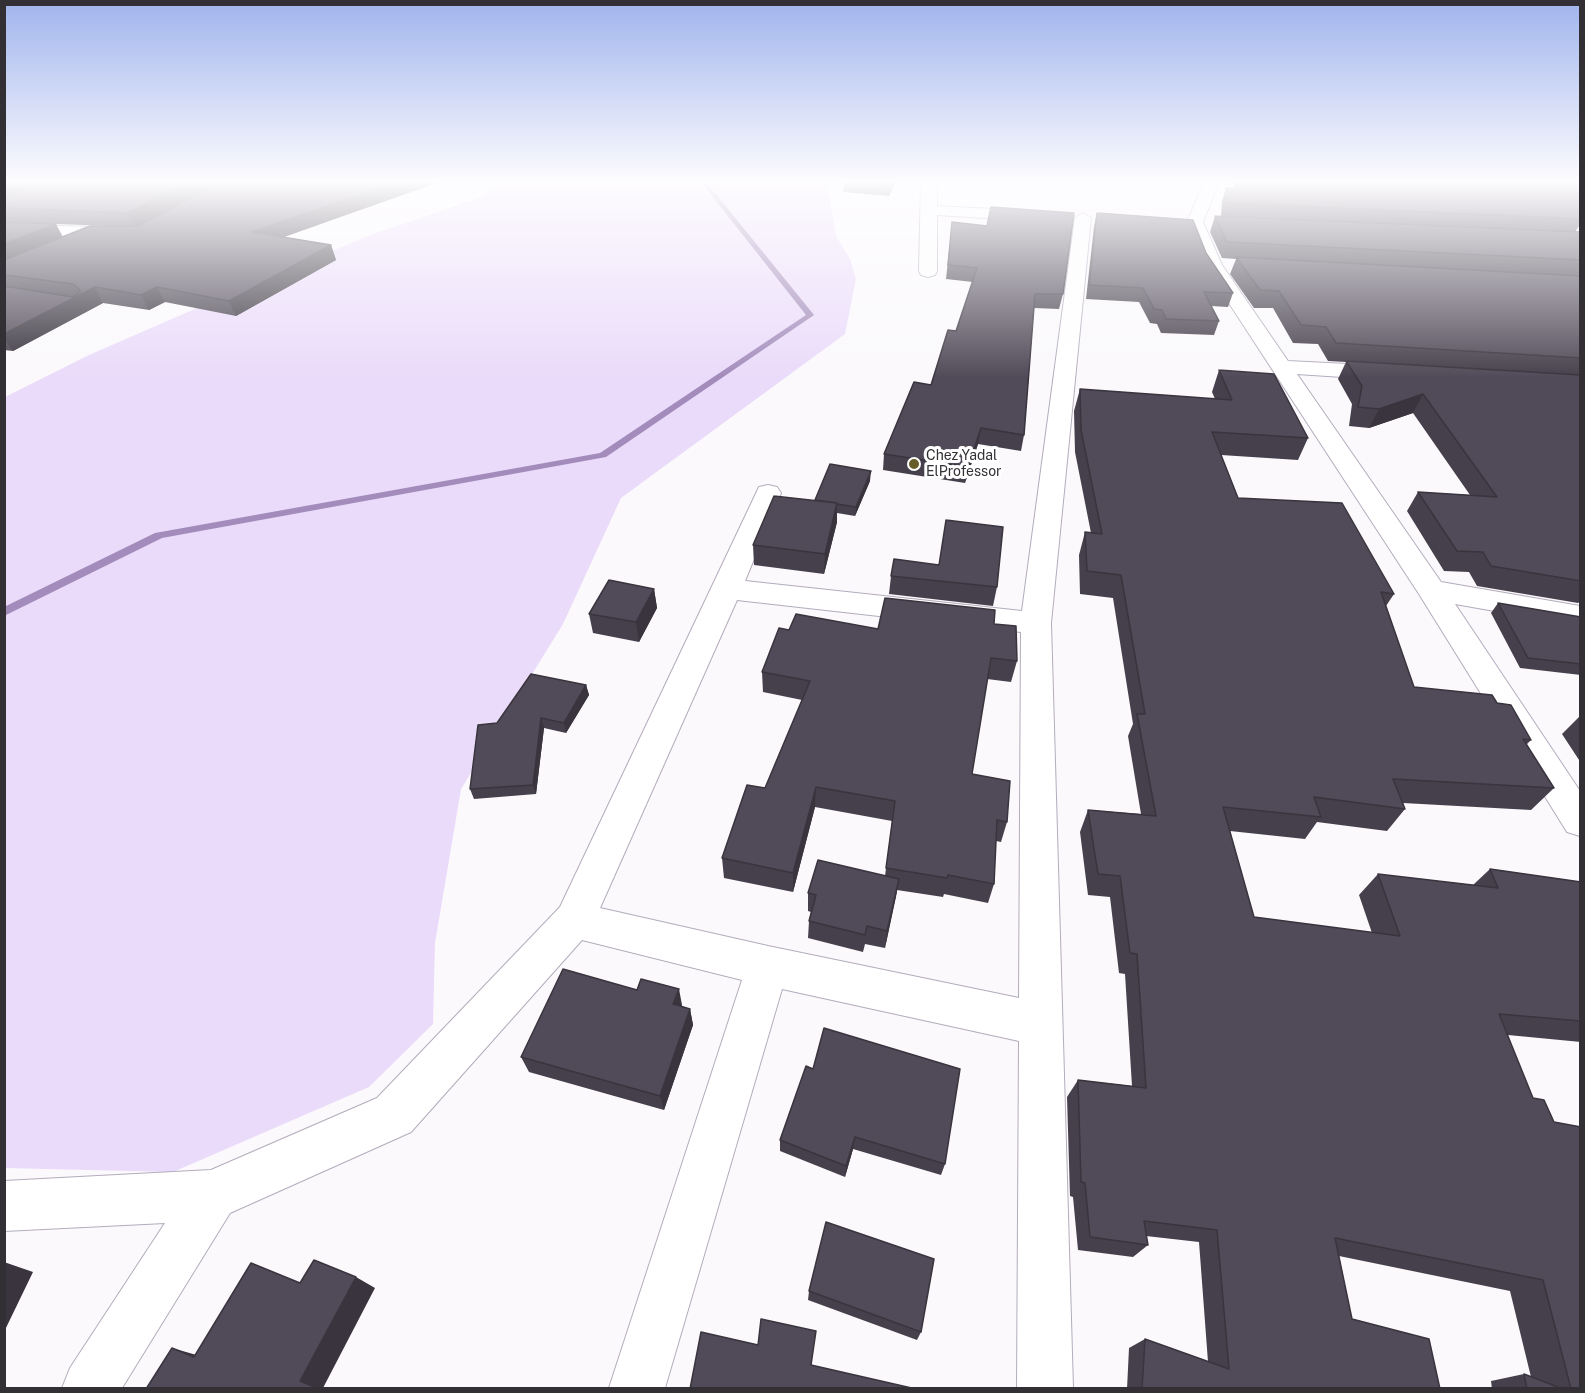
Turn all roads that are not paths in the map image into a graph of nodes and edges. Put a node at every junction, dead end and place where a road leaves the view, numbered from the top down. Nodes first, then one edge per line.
1 (65, 247) edge
2 (928, 247) edge
3 (1080, 247) edge
4 (1213, 247) edge
5 (57, 250) edge
6 (928, 271) dead end
7 (1282, 367) junction
8 (1413, 375) edge
9 (768, 493) dead end
10 (727, 589) junction
11 (1431, 590) junction
12 (1581, 616) edge
13 (1036, 623) junction
14 (1581, 821) edge
15 (574, 920) junction
16 (768, 966) junction
17 (1041, 1024) junction
18 (213, 1195) junction
19 (4, 1206) edge
20 (90, 1389) edge
21 (637, 1389) edge
22 (1045, 1389) edge

1 - 5 street
2 - 6 street
3 - 13 street
4 - 7 street
7 - 8 street
7 - 11 street
9 - 10 street
10 - 13 street
10 - 15 street
11 - 12 street
11 - 14 street
13 - 17 street
15 - 16 street
15 - 18 street
16 - 17 street
16 - 21 street
17 - 22 street
18 - 19 street
18 - 20 street

